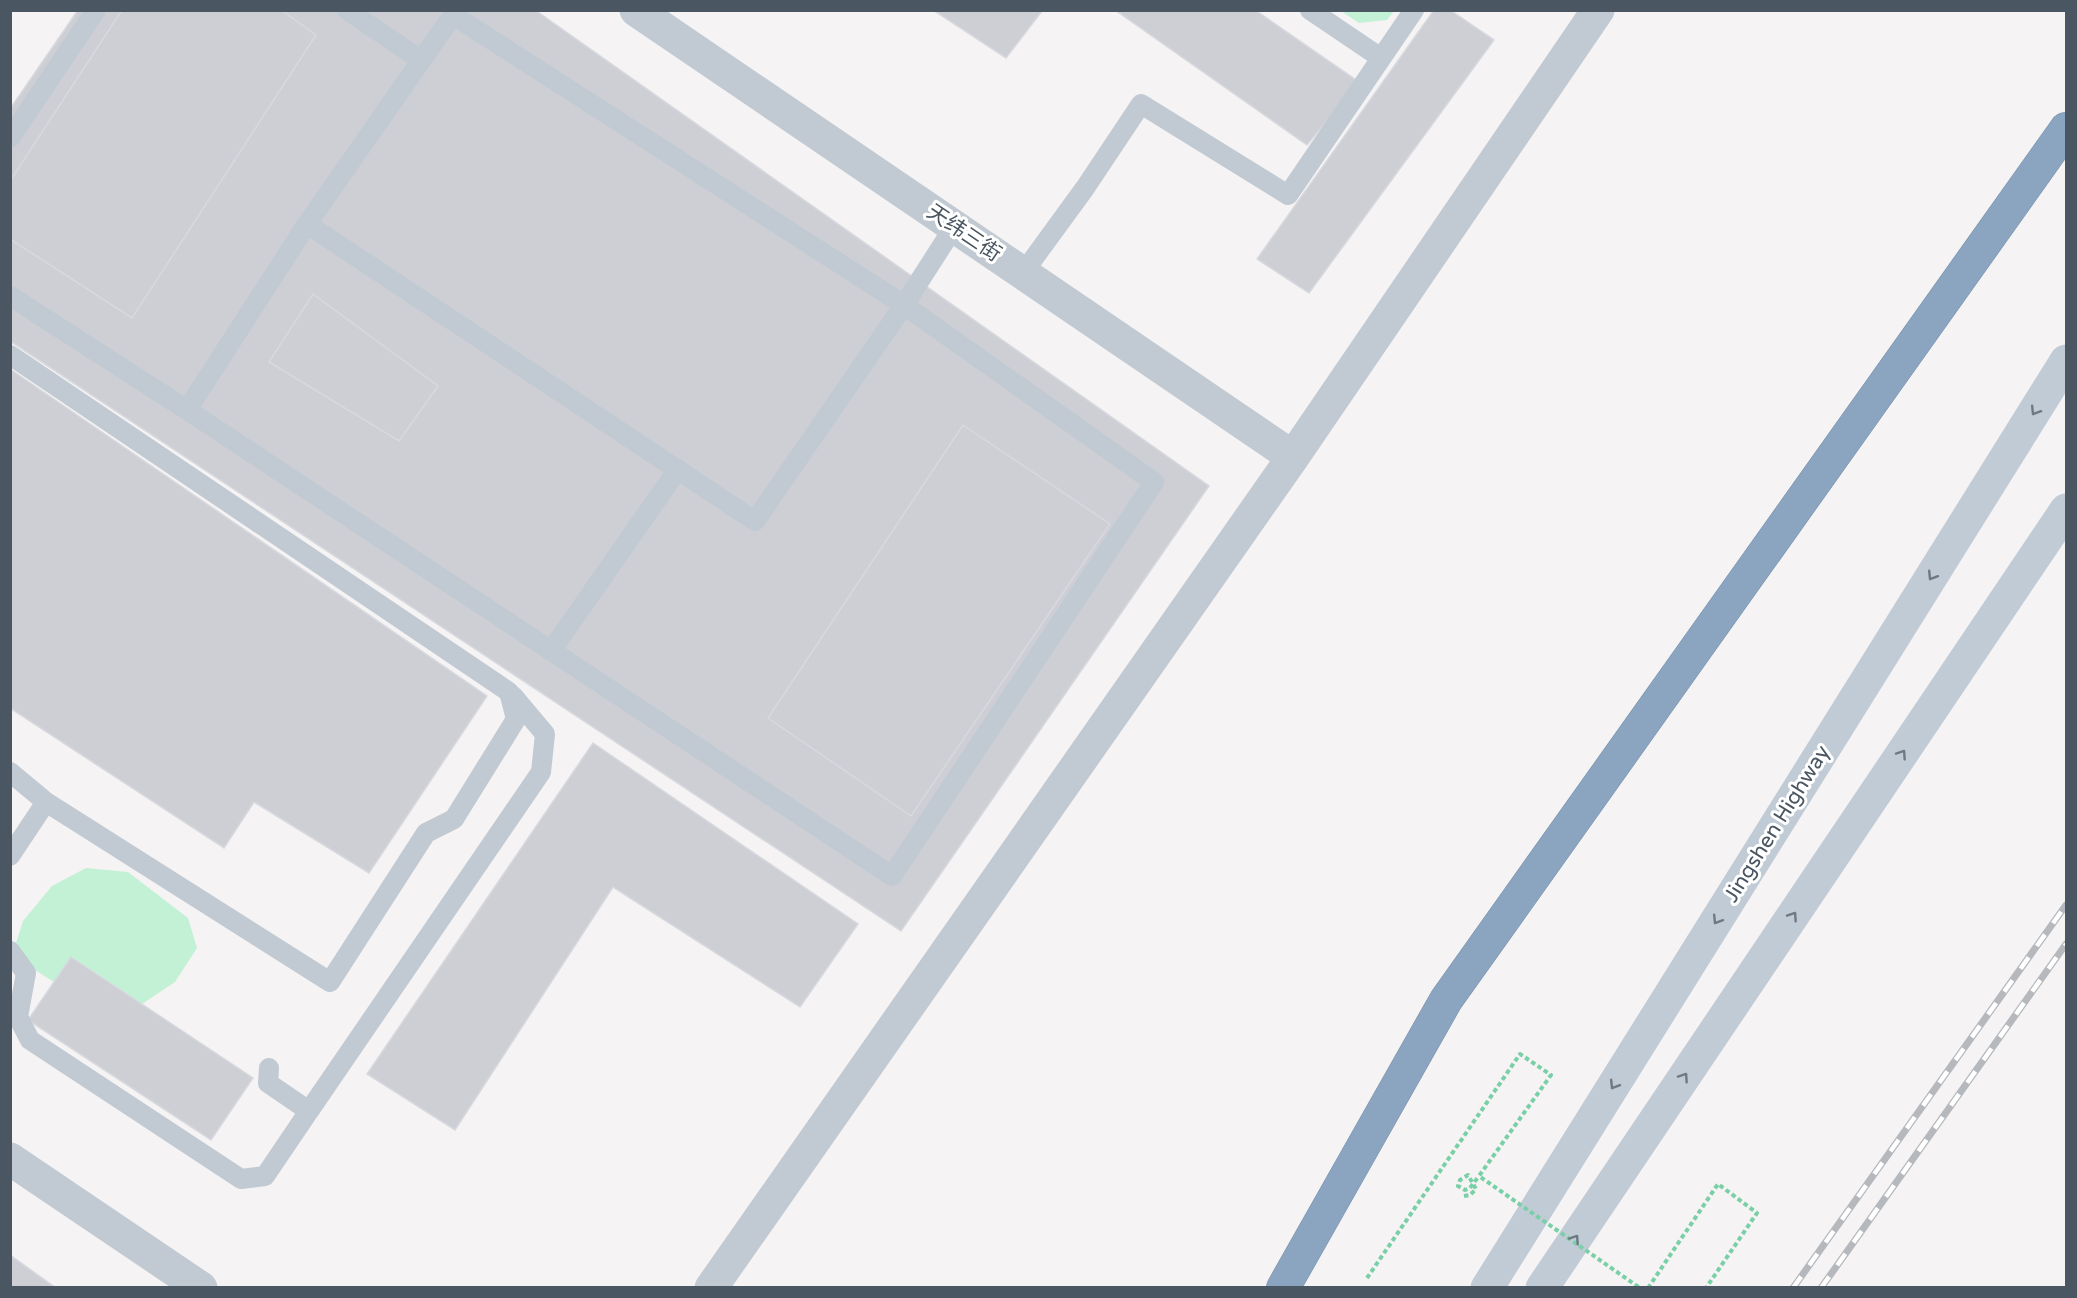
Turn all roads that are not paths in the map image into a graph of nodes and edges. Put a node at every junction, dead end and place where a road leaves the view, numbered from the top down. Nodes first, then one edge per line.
1 (96, 10) edge
2 (348, 10) edge
3 (636, 10) edge
4 (1310, 10) edge
5 (1414, 10) edge
6 (1598, 10) edge
7 (1382, 58) junction
8 (421, 60) junction
9 (2067, 129) edge
10 (10, 138) edge
11 (307, 224) junction
12 (954, 227) junction
13 (1023, 273) junction
14 (10, 296) edge
15 (904, 305) junction
16 (10, 355) edge
17 (2067, 361) edge
18 (187, 410) junction
19 (1293, 457) junction
20 (678, 469) junction
21 (2067, 510) edge
22 (551, 651) junction
23 (509, 692) junction
24 (10, 772) edge
25 (46, 802) junction
26 (10, 856) edge
27 (10, 951) edge
28 (269, 1068) dead end
29 (309, 1111) junction
30 (10, 1160) edge
31 (1487, 1285) edge
32 (201, 1287) edge
33 (711, 1287) edge
34 (1283, 1287) edge
35 (1542, 1287) edge

1 - 10 lane
2 - 8 lane
3 - 12 street, 天纬三街
4 - 7 lane
5 - 7 lane
6 - 19 street
7 - 13 lane
8 - 11 lane
8 - 15 lane
9 - 34 highway
11 - 18 lane
11 - 20 lane
12 - 13 street, 天纬三街
12 - 15 lane
13 - 19 street, 天纬三街
14 - 18 lane
15 - 20 lane
15 - 22 lane
16 - 23 lane
17 -> 31 main road, Jingshen Highway
18 - 22 lane
19 - 33 street
20 - 22 lane
35 -> 21 main road
23 - 25 lane
23 - 29 lane
24 - 25 lane
25 - 26 lane
27 - 29 lane
28 - 29 lane
30 - 32 street

